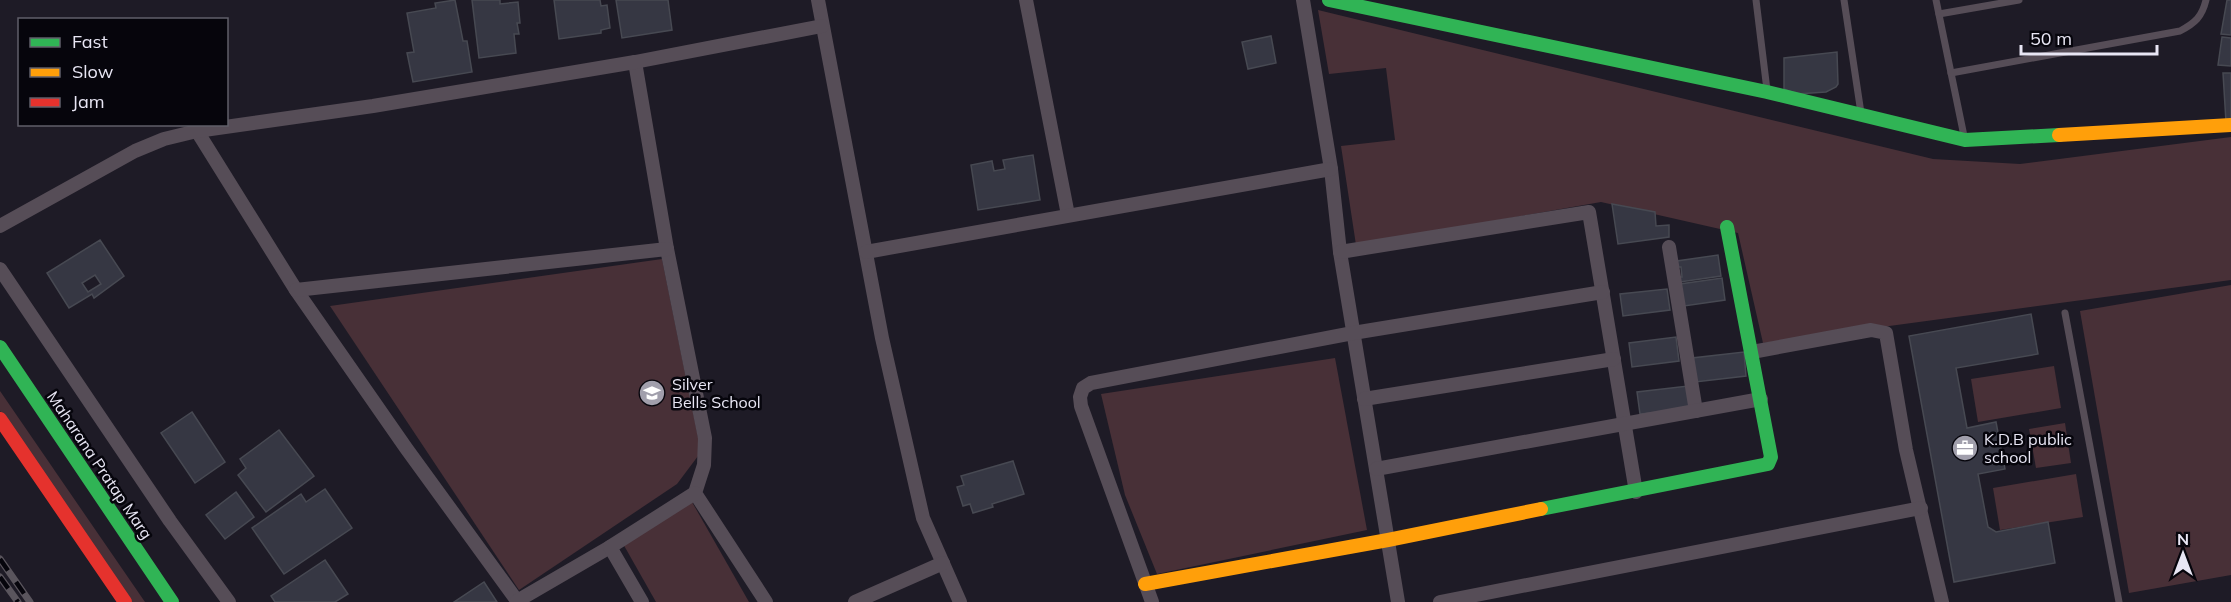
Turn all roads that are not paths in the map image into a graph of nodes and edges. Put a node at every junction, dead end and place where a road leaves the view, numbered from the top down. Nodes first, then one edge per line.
1 (818, 0) edge
2 (1026, 0) edge
3 (1304, 0) edge
4 (1329, 0) edge
5 (1756, 0) edge
6 (1844, 0) edge
7 (1936, 0) edge
8 (2019, 0) edge
9 (2206, 0) edge
10 (1939, 14) junction
11 (822, 26) junction
12 (635, 62) junction
13 (1951, 73) junction
14 (1767, 92) junction
15 (1861, 114) junction
16 (2231, 125) edge
17 (197, 131) junction
18 (1965, 140) junction
19 (1331, 169) junction
20 (1068, 215) junction
21 (0, 226) edge
22 (1727, 227) dead end
23 (1670, 247) dead end
24 (667, 249) junction
25 (866, 252) junction
26 (1340, 252) junction
27 (0, 269) edge
28 (296, 290) junction
29 (1603, 292) junction
30 (2065, 313) dead end
31 (1353, 333) junction
32 (0, 347) edge
33 (1752, 352) junction
34 (1614, 359) junction
35 (1364, 399) junction
36 (1761, 399) junction
37 (1696, 411) junction
38 (0, 419) edge
39 (1625, 425) junction
40 (1376, 469) junction
41 (1636, 492) junction
42 (696, 493) junction
43 (1921, 508) junction
44 (1388, 540) junction
45 (610, 547) junction
46 (943, 563) junction
47 (1144, 584) junction
48 (518, 601) edge
49 (125, 602) edge
50 (172, 602) edge
51 (229, 602) edge
52 (642, 602) edge
53 (766, 602) edge
54 (855, 602) edge
55 (960, 602) edge
56 (1152, 602) edge
57 (1398, 602) edge
58 (1440, 602) edge
59 (1942, 602) edge
60 (2119, 602) edge

1 - 11 street
2 - 20 street
3 - 19 street
4 - 14 street
5 - 14 lane
6 - 15 lane
7 - 10 lane
8 - 10 lane
9 - 13 lane
10 - 13 lane
11 - 12 street
11 - 25 street
12 - 17 street
12 - 24 street
13 - 18 lane
14 - 15 street
15 - 18 street
16 - 18 street
17 - 21 street
17 - 28 street
19 - 20 street
19 - 26 street
20 - 25 street
22 - 33 street
23 - 37 street
24 - 28 street
24 - 42 street
25 - 46 street
26 - 29 street
26 - 31 street
27 - 51 street
28 - 48 street
29 - 31 street
29 - 34 street
30 - 60 lane
31 - 35 street
31 - 47 street
32 - 50 street, Maharana Pratap Marg
33 - 36 street
33 - 43 street
34 - 35 street
34 - 39 street
35 - 40 street
36 - 37 street
36 - 41 street
37 - 39 street
38 - 49 street
39 - 40 street
39 - 41 street
40 - 44 street
41 - 44 street
42 - 45 street
42 - 53 street
43 - 58 street
43 - 59 street
44 - 47 street
44 - 57 street
45 - 48 street
45 - 52 street
46 - 54 street
46 - 55 street
47 - 56 street

